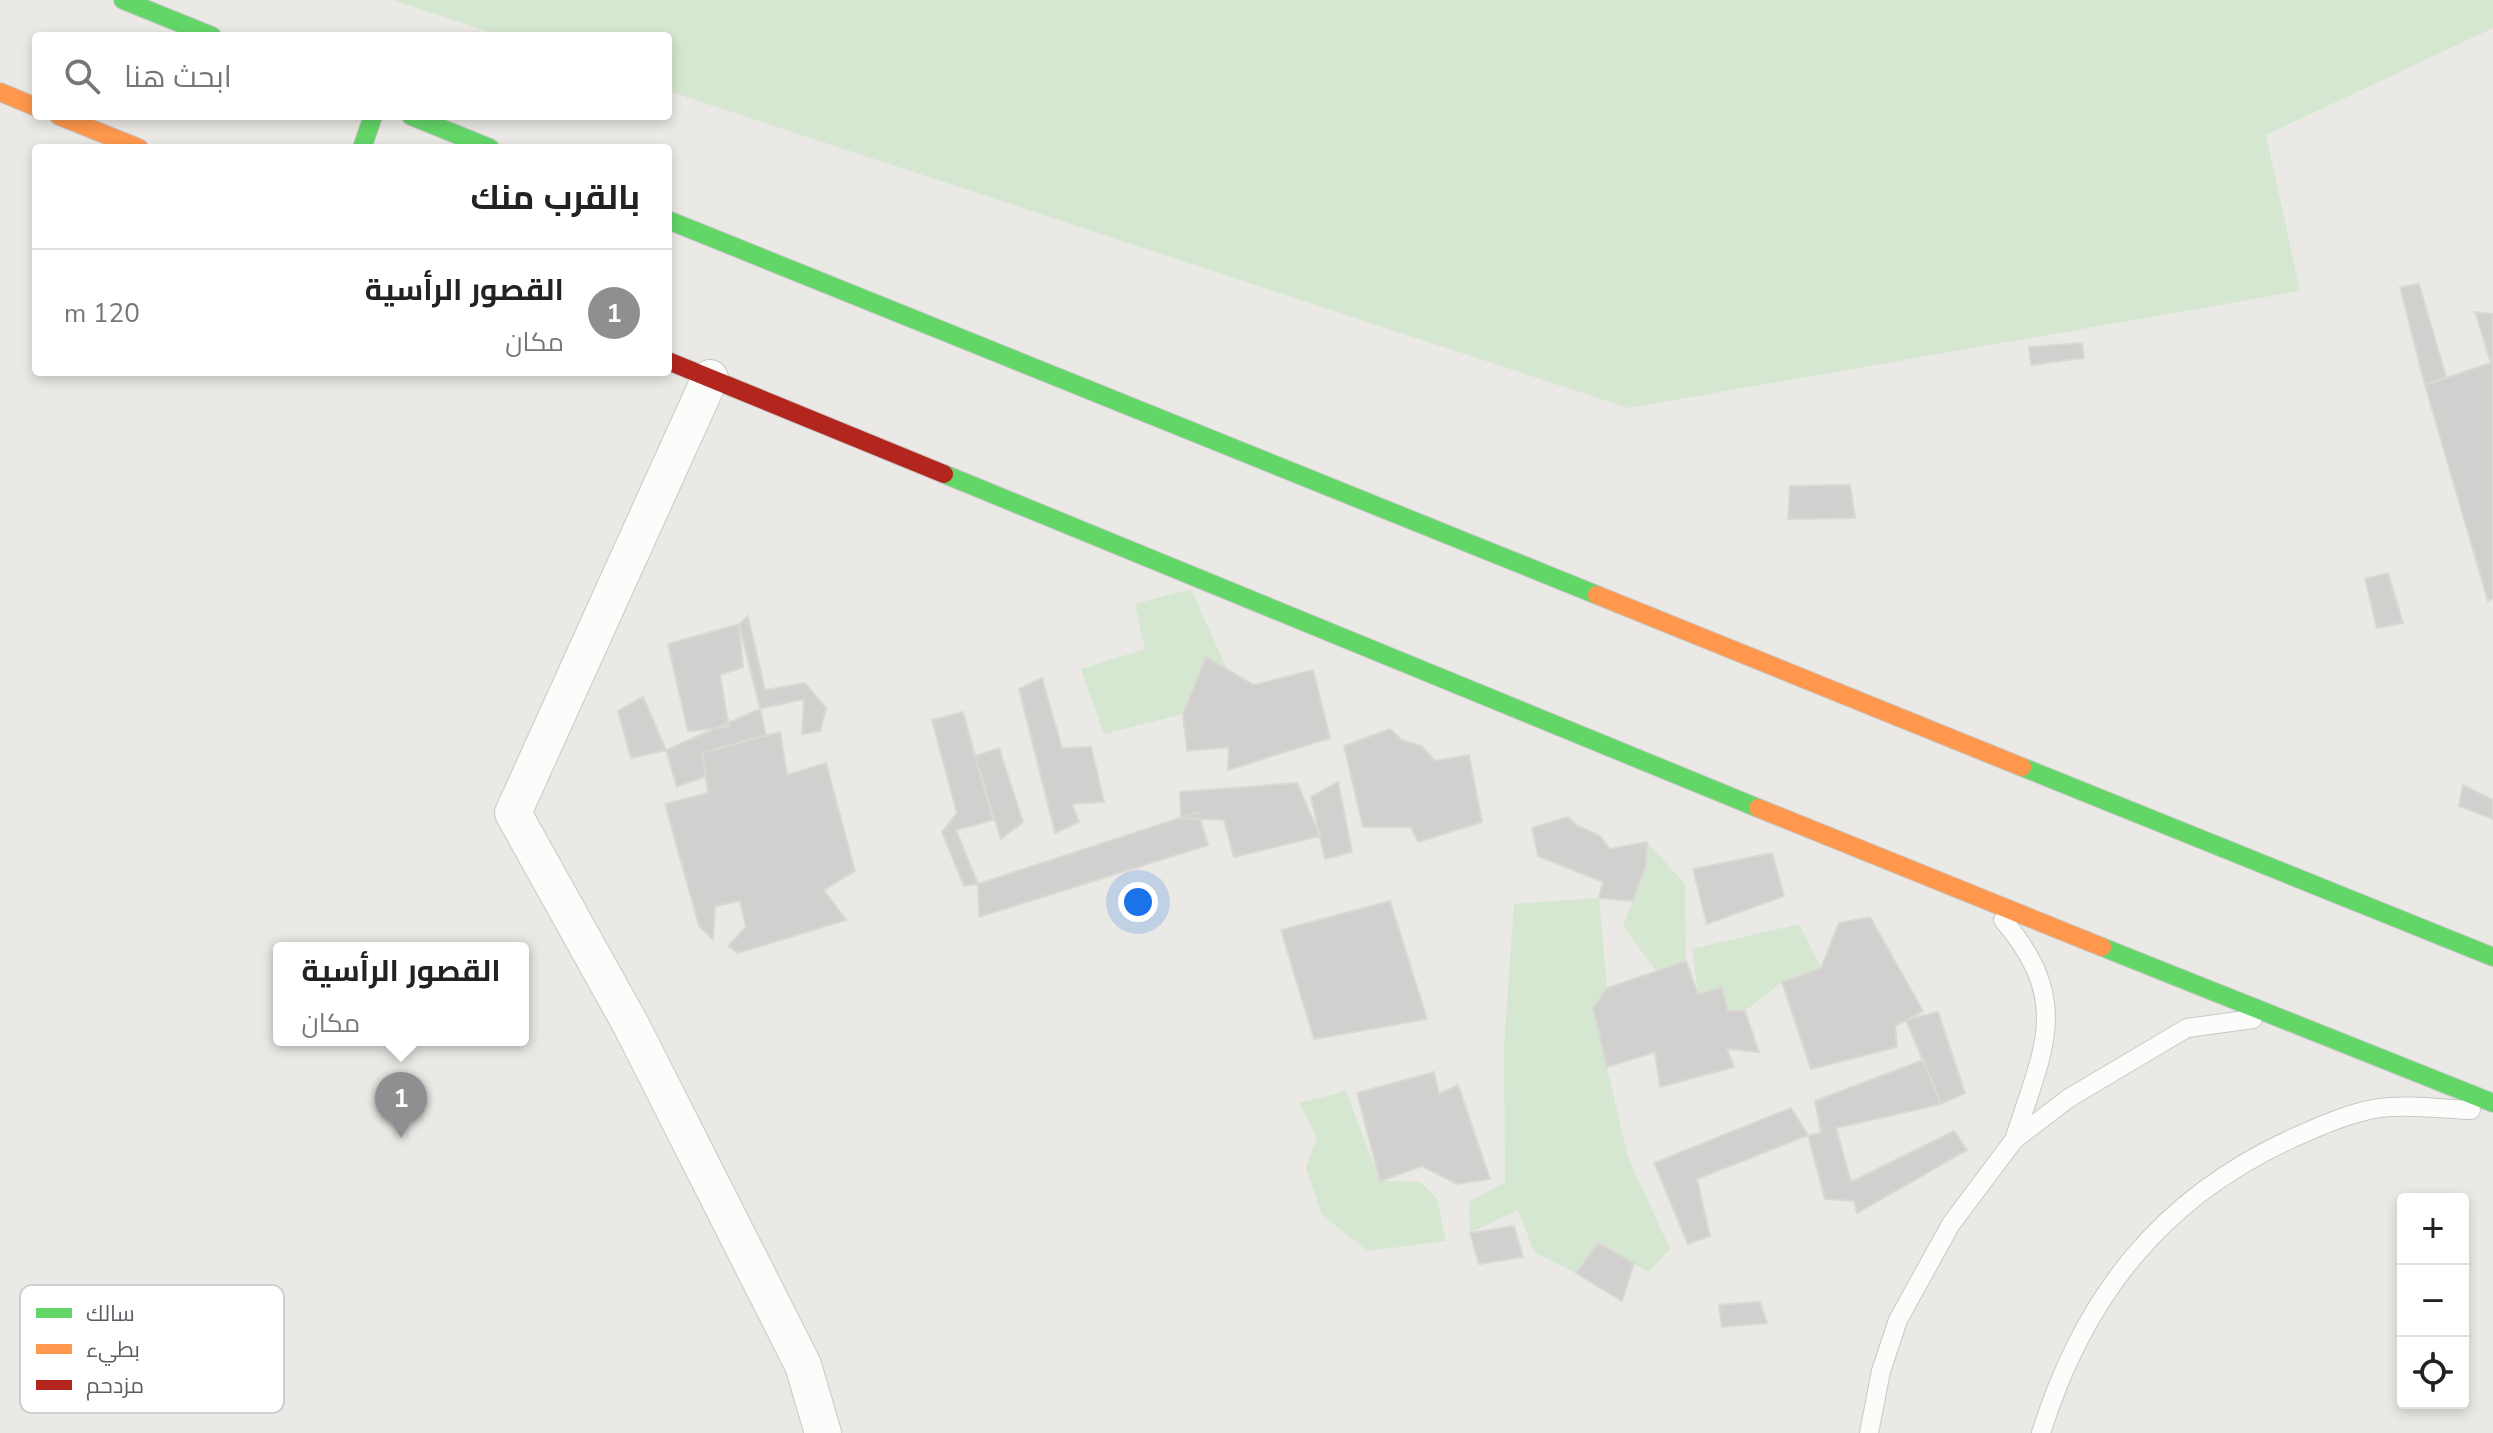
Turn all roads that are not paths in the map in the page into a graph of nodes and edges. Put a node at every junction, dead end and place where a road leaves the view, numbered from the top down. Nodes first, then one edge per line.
1 (123, 0) edge
2 (202, 32) edge
3 (0, 92) edge
4 (32, 105) edge
5 (69, 120) edge
6 (372, 120) edge
7 (421, 120) edge
8 (129, 144) edge
9 (363, 144) edge
10 (480, 144) edge
11 (672, 222) edge
12 (672, 363) edge
13 (710, 378) junction
14 (1988, 902) junction
15 (2493, 957) edge
16 (2275, 1016) junction
17 (2493, 1103) edge
18 (2493, 1110) edge
19 (2014, 1140) junction
20 (823, 1433) edge
21 (1869, 1433) edge
22 (2041, 1433) edge

1 - 2 main road
3 - 4 main road
5 - 8 main road
6 - 9 main road
7 - 10 main road
11 - 15 main road
12 - 13 main road
13 - 14 main road
13 - 20 street
14 - 16 main road
14 - 19 lane
16 - 17 main road
16 - 19 lane
18 - 22 lane
19 - 21 lane

